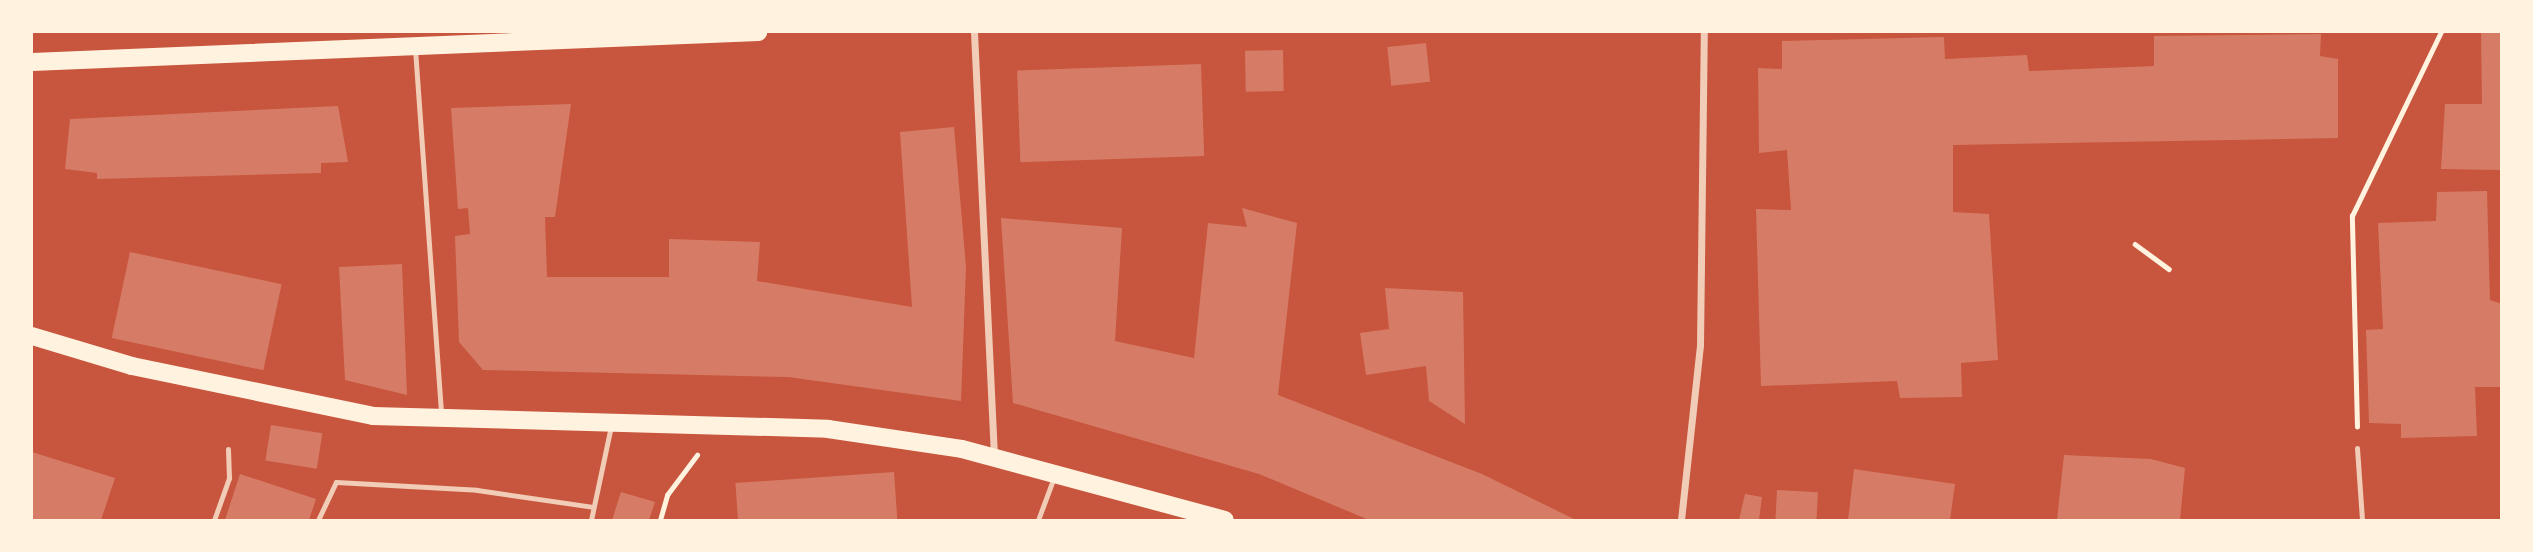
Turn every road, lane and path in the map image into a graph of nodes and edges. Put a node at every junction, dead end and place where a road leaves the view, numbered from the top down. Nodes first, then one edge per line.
1 (758, 32) edge
2 (974, 32) edge
3 (1704, 32) edge
4 (2441, 32) edge
5 (415, 49) junction
6 (32, 62) edge
7 (2135, 244) dead end
8 (2169, 270) dead end
9 (32, 336) edge
10 (612, 420) junction
11 (441, 422) junction
12 (697, 446) dead end
13 (228, 449) dead end
14 (2357, 449) joint
15 (995, 456) junction
16 (1056, 471) junction
17 (593, 508) junction
18 (214, 520) edge
19 (318, 520) edge
20 (591, 520) edge
21 (660, 520) edge
22 (1038, 520) edge
23 (1225, 520) edge
24 (1681, 520) edge
25 (2362, 520) edge

1 - 5 main road
2 - 15 street
3 - 24 street
4 - 14 path
5 - 6 main road
5 - 11 lane
7 - 8 path
9 - 11 main road
10 - 11 main road
10 - 15 main road
10 - 17 lane
12 - 21 path
13 - 18 lane
14 - 25 lane
15 - 16 main road
16 - 22 lane
16 - 23 main road
17 - 19 lane
17 - 20 lane

